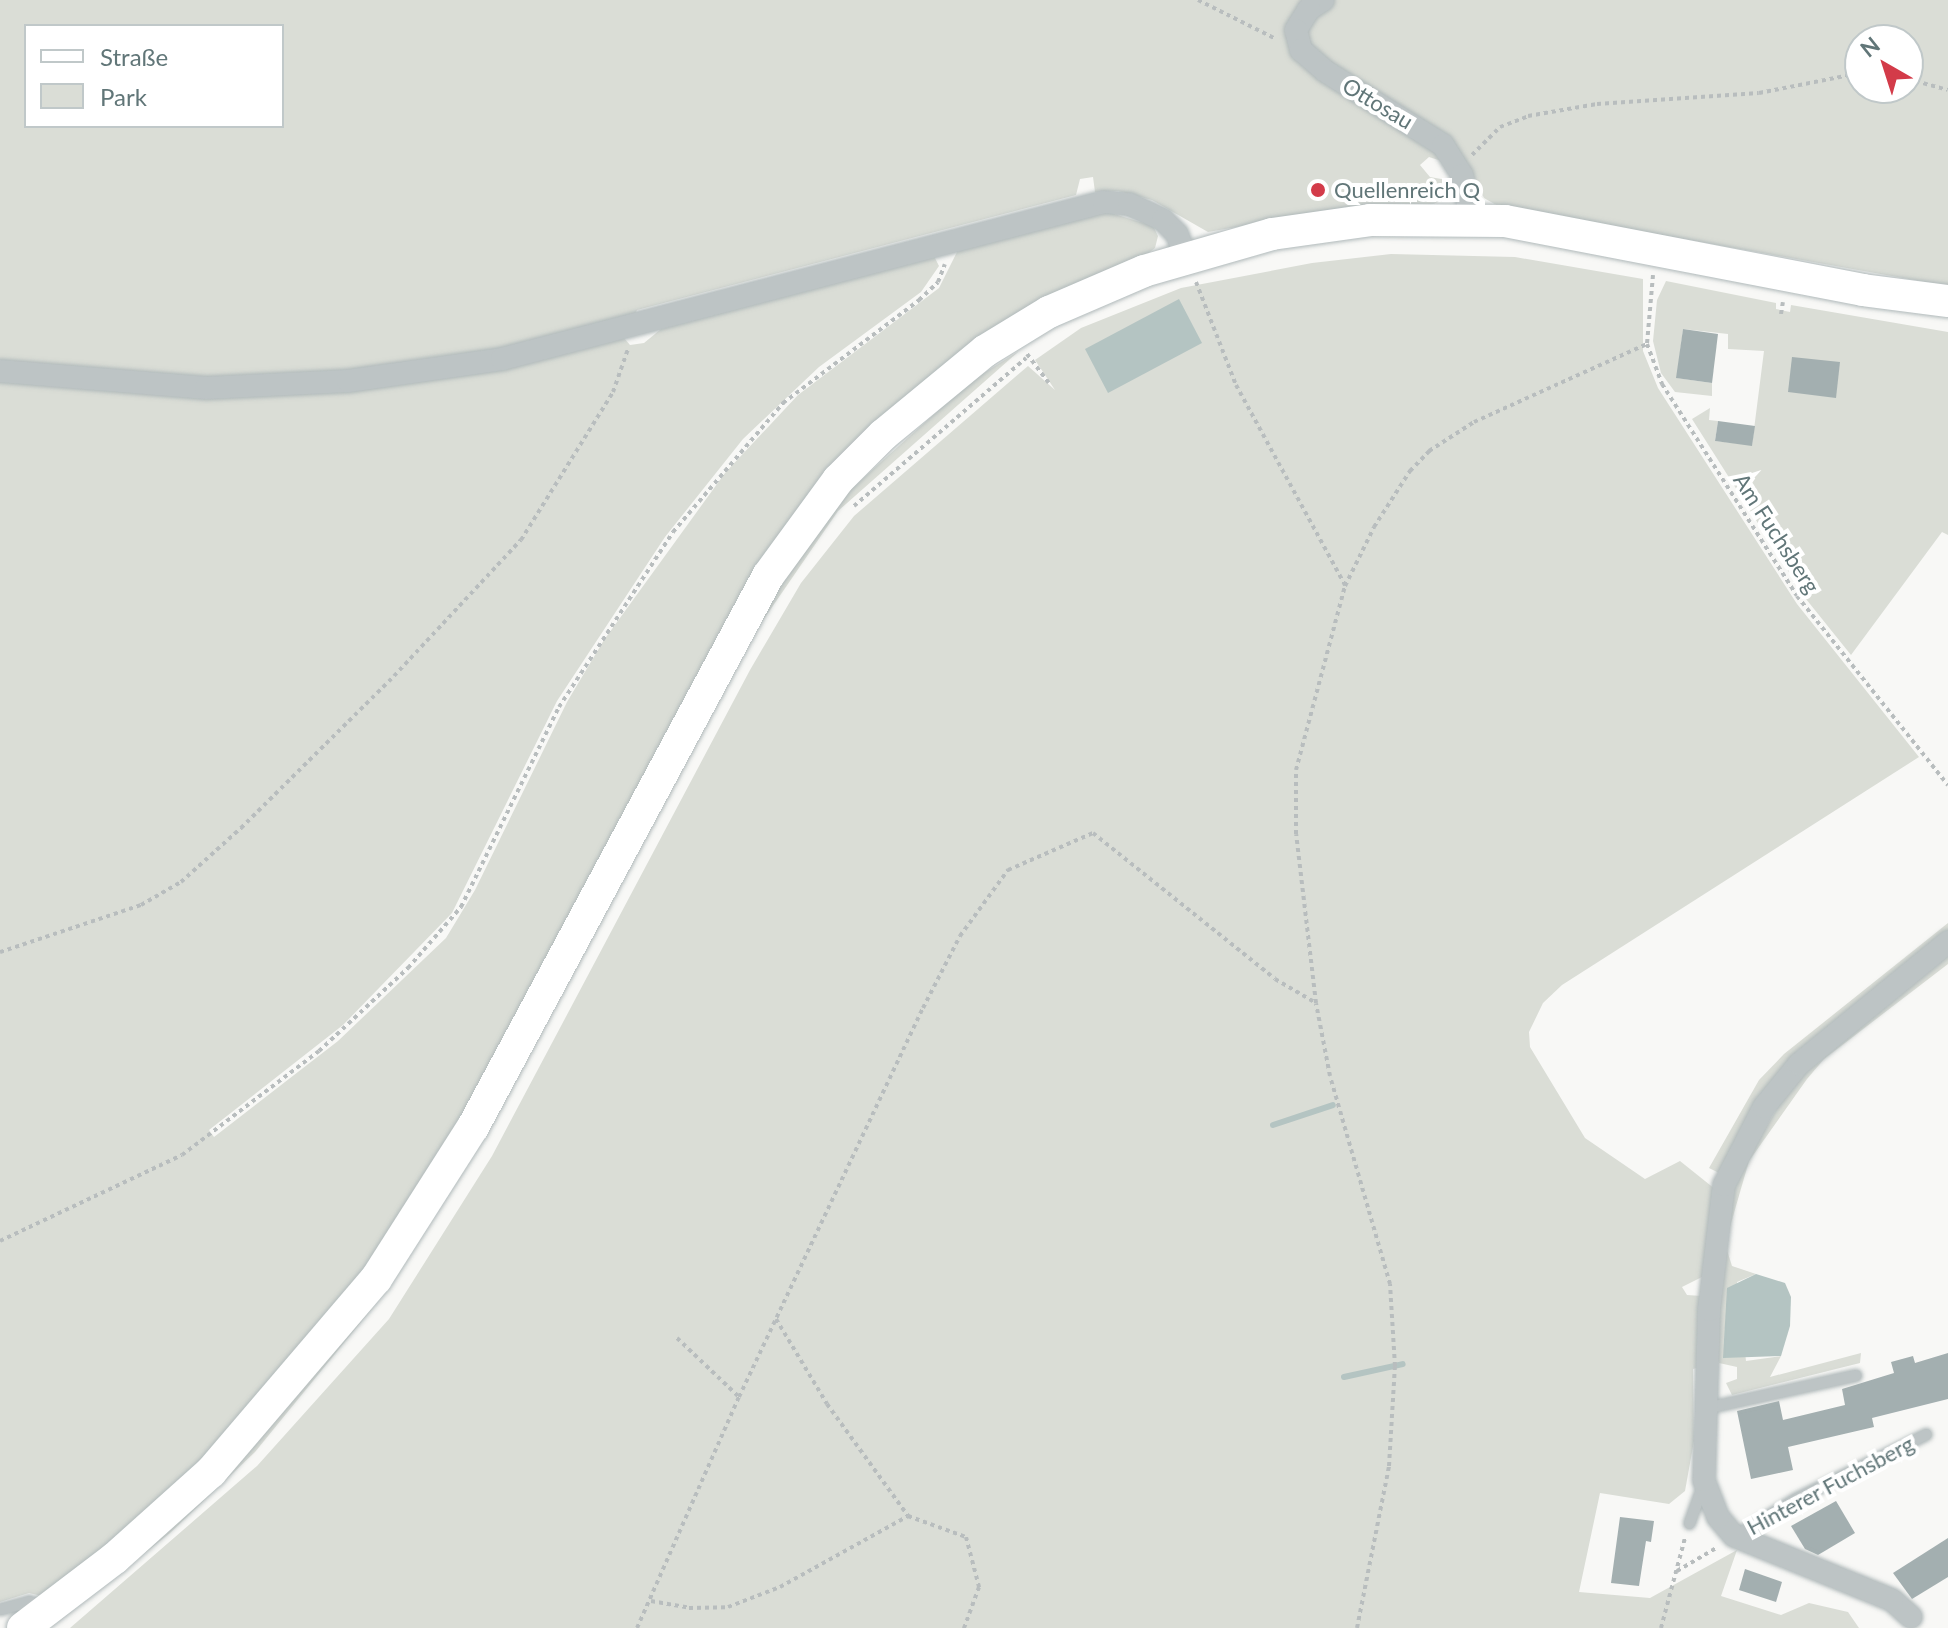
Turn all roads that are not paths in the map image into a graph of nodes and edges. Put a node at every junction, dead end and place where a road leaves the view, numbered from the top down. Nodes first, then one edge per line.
1 (1323, 0) edge
2 (1471, 218) junction
3 (1191, 272) junction
4 (1948, 301) edge
5 (0, 371) edge
6 (1948, 942) edge
7 (1856, 1375) dead end
8 (1710, 1407) junction
9 (1926, 1434) dead end
10 (1704, 1480) junction
11 (1689, 1523) road end
12 (1734, 1536) junction
13 (0, 1609) edge
14 (1911, 1617) dead end
15 (33, 1620) edge

1 - 2 street, Ottosau
2 - 3 main road
2 - 4 main road
3 - 5 street
3 - 15 main road
6 - 8 street, Hinterer Fuchsberg
7 - 8 lane
8 - 10 street, Hinterer Fuchsberg
9 - 12 lane, Hinterer Fuchsberg
10 - 11 lane, Hinterer Fuchsberg
10 - 12 street, Hinterer Fuchsberg
12 - 14 street, Hinterer Fuchsberg
13 - 15 lane

